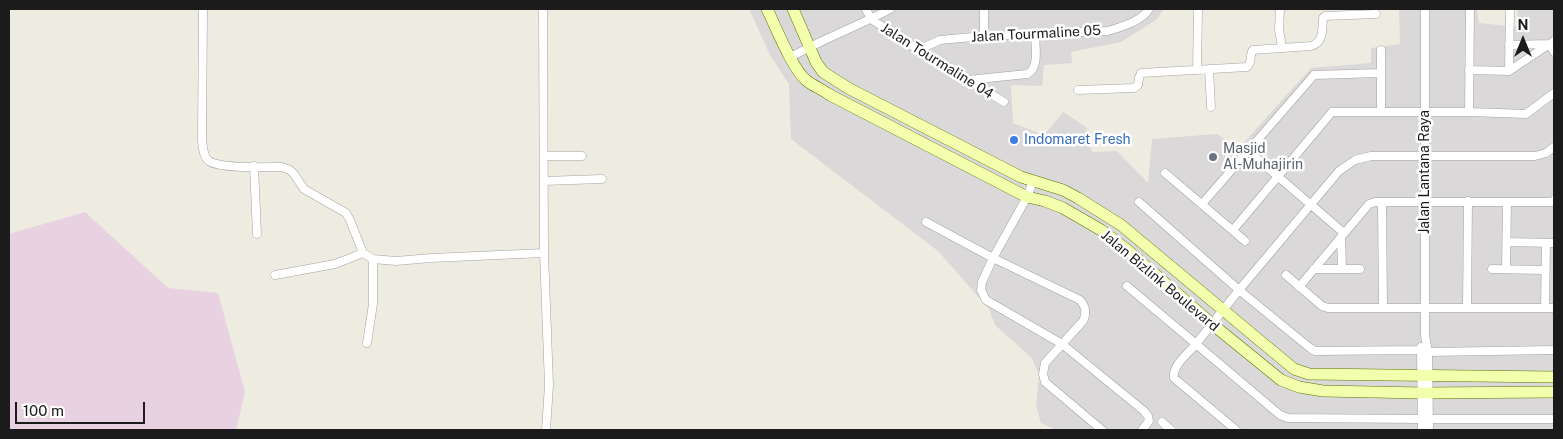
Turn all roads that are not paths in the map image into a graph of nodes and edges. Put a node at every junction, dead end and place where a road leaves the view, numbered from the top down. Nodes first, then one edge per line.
1 (203, 9) edge
2 (543, 9) edge
3 (767, 9) edge
4 (793, 9) edge
5 (866, 9) edge
6 (890, 9) edge
7 (984, 9) edge
8 (1149, 9) edge
9 (1198, 9) edge
10 (1280, 9) edge
11 (1425, 9) edge
12 (1470, 9) edge
13 (1510, 9) edge
14 (1376, 14) dead end
15 (871, 19) junction
16 (1035, 34) junction
17 (984, 36) junction
18 (1551, 42) edge
19 (1510, 44) junction
20 (810, 46) junction
21 (1282, 47) junction
22 (918, 50) junction
23 (1381, 50) dead end
24 (1554, 52) edge
25 (791, 57) junction
26 (1209, 69) junction
27 (1197, 70) junction
28 (1469, 70) junction
29 (1509, 71) junction
30 (1381, 73) junction
31 (968, 80) junction
32 (1078, 90) dead end
33 (1554, 93) edge
34 (1004, 102) dead end
35 (1211, 107) dead end
36 (1381, 112) junction
37 (1425, 112) junction
38 (1469, 112) junction
39 (1554, 147) edge
40 (1248, 151) junction
41 (544, 156) junction
42 (582, 156) dead end
43 (1425, 156) junction
44 (254, 166) junction
45 (1165, 173) dead end
46 (1278, 176) junction
47 (602, 179) dead end
48 (544, 181) junction
49 (1033, 181) junction
50 (1027, 197) junction
51 (1554, 200) edge
52 (1425, 201) junction
53 (1468, 201) junction
54 (1139, 202) dead end
55 (1382, 202) junction
56 (1507, 202) junction
57 (1202, 204) junction
58 (1311, 204) junction
59 (926, 222) dead end
60 (1233, 230) junction
61 (257, 234) dead end
62 (1343, 235) junction
63 (1246, 241) dead end
64 (1507, 242) junction
65 (1546, 243) junction
66 (1554, 243) edge
67 (363, 253) junction
68 (544, 253) junction
69 (993, 258) junction
70 (373, 259) junction
71 (1314, 269) junction
72 (1342, 269) junction
73 (1360, 269) dead end
74 (1492, 269) dead end
75 (1506, 269) junction
76 (1545, 270) junction
77 (274, 275) dead end
78 (1286, 275) dead end
79 (1127, 286) dead end
80 (1299, 287) junction
81 (1239, 290) junction
82 (1383, 308) junction
83 (1425, 308) junction
84 (1467, 308) junction
85 (1545, 308) junction
86 (1554, 308) edge
87 (1223, 311) junction
88 (1212, 324) junction
89 (367, 343) dead end
90 (1062, 344) junction
91 (1196, 344) junction
92 (1554, 350) edge
93 (1424, 351) junction
94 (1425, 375) junction
95 (1554, 378) edge
96 (1554, 392) edge
97 (1426, 393) junction
98 (1426, 419) junction
99 (1554, 419) edge
100 (1162, 422) dead end
101 (546, 430) edge
102 (1102, 430) edge
103 (1142, 430) edge
104 (1171, 430) edge
105 (1236, 430) edge
106 (1422, 430) edge
107 (1429, 430) edge

1 - 44 street
2 - 41 street
3 - 25 street, Jalan Bizlink Boulevard
4 - 20 street, Jalan Bizlink Boulevard
5 - 15 street
6 - 15 street
7 - 17 street
8 - 16 street, Jalan Tourmaline 05
9 - 27 street
10 - 21 street
11 - 37 street, Jalan Lantana Raya
12 - 28 street
13 - 19 street
14 - 21 street
15 - 20 street
15 - 22 street, Jalan Tourmaline 04
16 - 17 street, Jalan Tourmaline 05
16 - 31 street
17 - 22 street, Jalan Tourmaline 05
18 - 19 street
18 - 24 street
18 - 29 street
19 - 29 street
20 - 25 street
20 - 49 street, Jalan Bizlink Boulevard
21 - 26 street
22 - 31 street, Jalan Tourmaline 04
23 - 30 street
25 - 50 street, Jalan Bizlink Boulevard
26 - 27 street
26 - 35 street
27 - 32 street
28 - 29 street
28 - 38 street
30 - 36 street
30 - 40 street
31 - 34 street, Jalan Tourmaline 04
33 - 38 street
36 - 37 street
36 - 46 street
37 - 38 street
37 - 43 street, Jalan Lantana Raya
39 - 43 street
40 - 46 street
40 - 57 street
41 - 42 street
41 - 48 street
43 - 52 street, Jalan Lantana Raya
43 - 58 street
44 - 61 street
44 - 67 street
45 - 57 street
46 - 58 street
46 - 60 street
47 - 48 street
48 - 68 street
49 - 50 street
49 - 87 street, Jalan Bizlink Boulevard
50 - 69 street
50 - 88 street, Jalan Bizlink Boulevard
51 - 56 street
52 - 53 street
52 - 55 street
52 - 83 street, Jalan Lantana Raya
53 - 56 street
53 - 84 street
54 - 81 street
55 - 62 street
55 - 82 street
56 - 64 street
57 - 60 street
58 - 62 street
58 - 81 street
59 - 69 street
60 - 63 street
62 - 71 street
62 - 72 street
64 - 65 street
64 - 75 street
65 - 66 street
65 - 76 street
67 - 70 street
67 - 77 street
68 - 70 street
68 - 101 street
69 - 90 street
69 - 90 street
70 - 89 street
71 - 72 street
71 - 80 street
72 - 73 street
74 - 75 street
75 - 76 street
76 - 85 street
78 - 80 street
79 - 91 street
80 - 82 street
81 - 87 street
81 - 93 street
82 - 83 street
83 - 84 street
83 - 93 street, Jalan Lantana Raya
84 - 85 street
85 - 86 street
87 - 88 street
87 - 94 street, Jalan Bizlink Boulevard
88 - 91 street
88 - 97 street, Jalan Bizlink Boulevard
90 - 102 street
90 - 103 street
91 - 98 street
91 - 105 street
92 - 93 street
93 - 94 street, Jalan Lantana Raya
94 - 95 street, Jalan Bizlink Boulevard
94 - 97 street, Jalan Lantana Raya
96 - 97 street, Jalan Bizlink Boulevard
97 - 98 street, Jalan Lantana Raya
98 - 99 street
98 - 106 street, Jalan Lantana Raya
98 - 107 street, Jalan Lantana Raya
100 - 104 street

